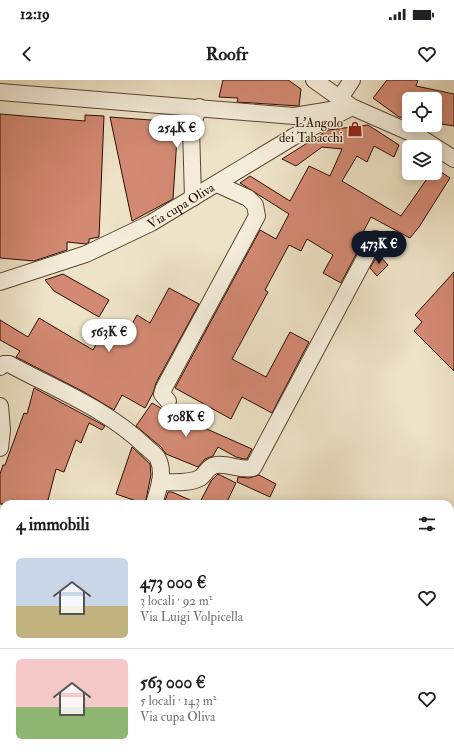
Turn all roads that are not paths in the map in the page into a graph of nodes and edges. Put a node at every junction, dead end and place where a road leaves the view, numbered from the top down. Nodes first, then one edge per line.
1 (314, 80) edge
2 (352, 80) edge
3 (0, 92) edge
4 (346, 102) junction
5 (200, 107) junction
6 (454, 159) edge
7 (216, 184) junction
8 (193, 198) junction
9 (375, 239) dead end
10 (0, 282) edge
11 (0, 367) edge
12 (168, 401) dead end
13 (0, 406) edge
14 (0, 448) edge
15 (160, 482) junction
16 (155, 500) edge

1 - 4 street
2 - 4 street
3 - 5 street
4 - 5 street
4 - 6 street
4 - 7 street, Via cupa Oliva
5 - 8 street
7 - 8 street, Via cupa Oliva
7 - 12 street
8 - 10 street, Via cupa Oliva
9 - 15 street
11 - 15 street
13 - 14 street
15 - 16 street

